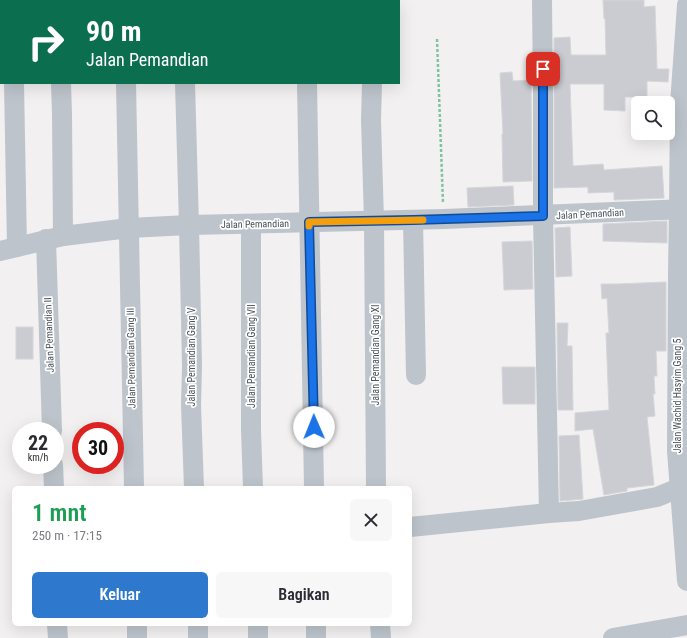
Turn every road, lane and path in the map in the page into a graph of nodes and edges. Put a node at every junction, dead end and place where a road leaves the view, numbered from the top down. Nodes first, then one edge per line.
1 (542, 0) edge
2 (687, 5) edge
3 (437, 39) dead end
4 (14, 84) edge
5 (61, 84) edge
6 (126, 84) edge
7 (185, 84) edge
8 (307, 84) edge
9 (372, 84) edge
10 (683, 103) edge
11 (683, 209) edge
12 (543, 216) junction
13 (444, 219) junction
14 (413, 220) junction
15 (374, 221) junction
16 (309, 222) junction
17 (251, 224) junction
18 (189, 225) junction
19 (129, 228) junction
20 (55, 238) junction
21 (8, 249) edge
22 (416, 375) dead end
23 (52, 422) edge
24 (682, 450) edge
25 (53, 474) edge
26 (54, 486) edge
27 (134, 486) edge
28 (194, 486) edge
29 (253, 486) edge
30 (314, 486) edge
31 (376, 486) edge
32 (683, 488) edge
33 (549, 513) junction
34 (412, 527) edge
35 (687, 582) edge
36 (687, 625) edge
37 (57, 626) edge
38 (137, 626) edge
39 (198, 626) edge
40 (258, 626) edge
41 (316, 626) edge
42 (380, 626) edge
43 (58, 638) edge
44 (137, 638) edge
45 (198, 638) edge
46 (258, 638) edge
47 (316, 638) edge
48 (381, 638) edge
49 (613, 638) edge

1 - 12 street
2 - 10 street, Jalan Wachid Hasyim Gang 5
3 - 13 path
4 - 21 street
5 - 20 street, Jalan Pemandian II
6 - 19 street, Jalan Pemandian Gang III
7 - 18 street, Jalan Pemandian Gang V
8 - 16 street
9 - 15 street, Jalan Pemandian Gang XI
10 - 11 street, Jalan Wachid Hasyim Gang 5
11 - 12 street, Jalan Pemandian
11 - 24 street, Jalan Wachid Hasyim Gang 5
12 - 13 street, Jalan Pemandian
12 - 33 street
13 - 14 street, Jalan Pemandian
14 - 15 street, Jalan Pemandian
14 - 22 street
15 - 16 street, Jalan Pemandian
15 - 31 street, Jalan Pemandian Gang XI
16 - 17 street, Jalan Pemandian
16 - 30 street
17 - 18 street, Jalan Pemandian
17 - 29 street, Jalan Pemandian Gang VII
18 - 19 street, Jalan Pemandian
18 - 28 street, Jalan Pemandian Gang V
19 - 20 street, Jalan Pemandian
19 - 27 street, Jalan Pemandian Gang III
20 - 21 street, Jalan Pemandian
20 - 23 street, Jalan Pemandian II
24 - 32 street, Jalan Wachid Hasyim Gang 5
25 - 26 street
32 - 33 street
32 - 35 street, Jalan Wachid Hasyim Gang 5
33 - 34 street
36 - 49 street
37 - 43 street
38 - 44 street
39 - 45 street
40 - 46 street
41 - 47 street
42 - 48 street

